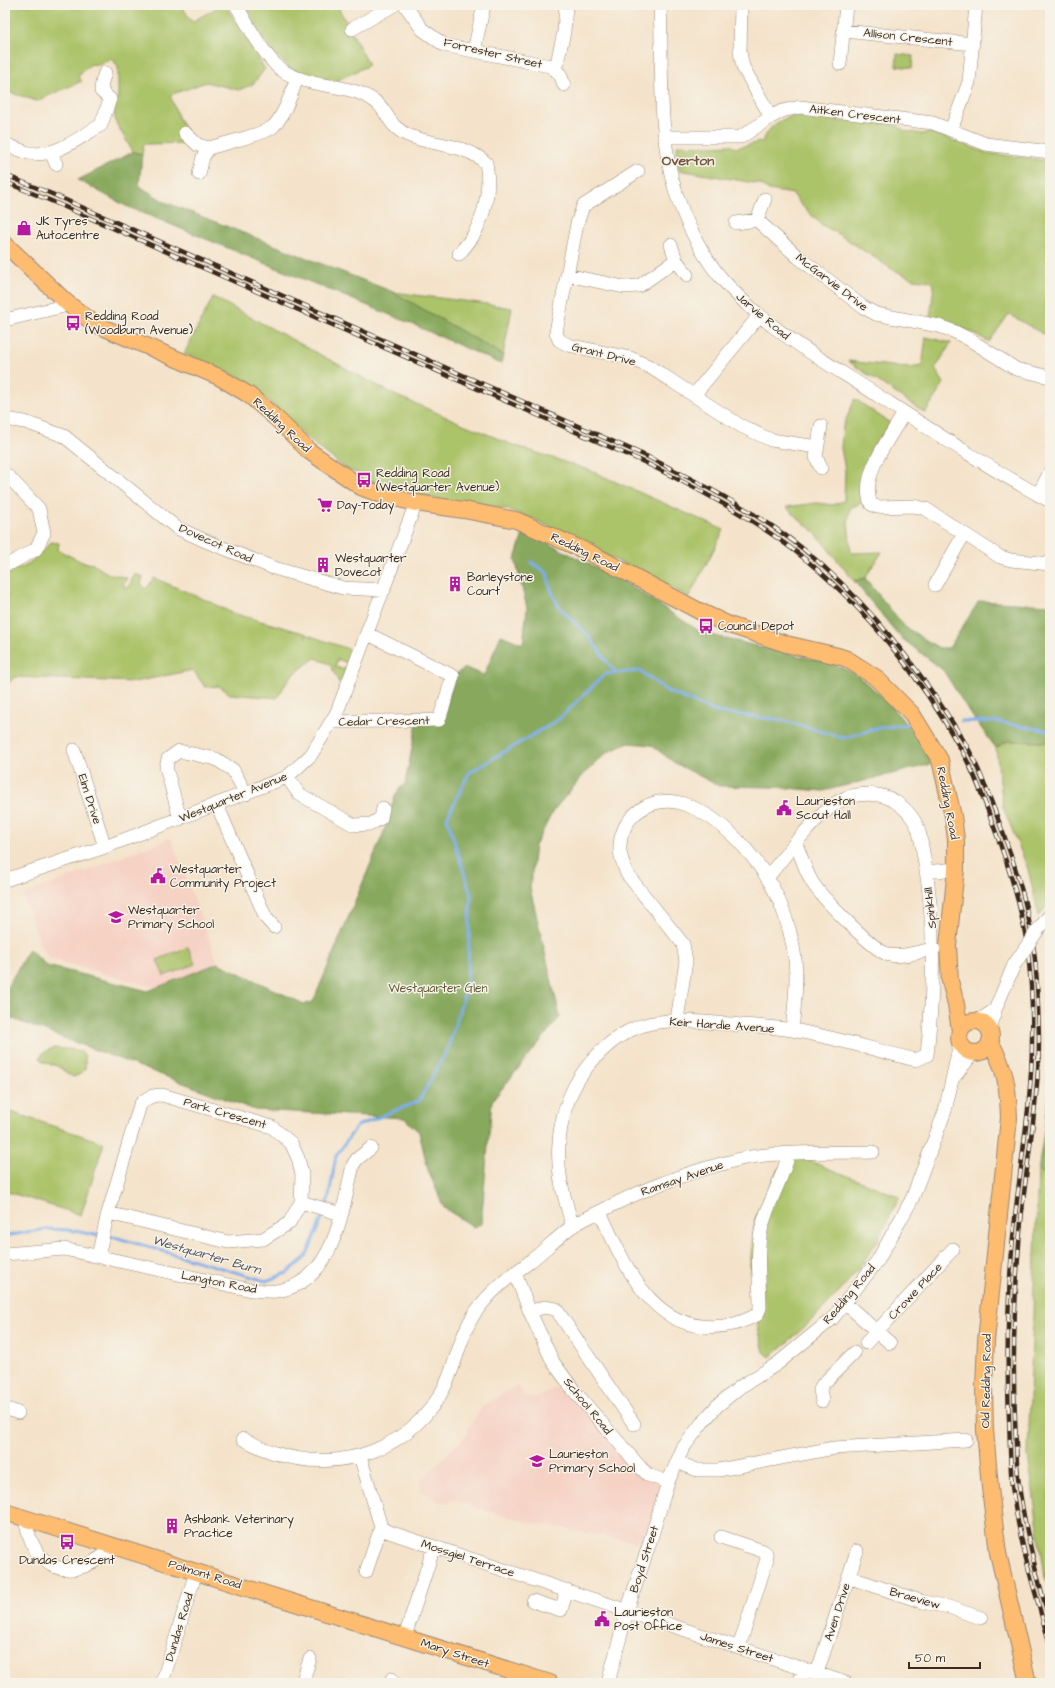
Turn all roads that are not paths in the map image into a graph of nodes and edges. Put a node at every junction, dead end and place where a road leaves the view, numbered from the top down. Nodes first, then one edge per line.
1 (236, 5) edge
2 (394, 5) edge
3 (405, 5) edge
4 (484, 5) edge
5 (566, 5) edge
6 (660, 5) edge
7 (741, 5) edge
8 (846, 5) edge
9 (976, 5) edge
10 (352, 29) dead end
11 (844, 31) junction
12 (973, 44) junction
13 (474, 51) junction
14 (840, 64) dead end
15 (550, 66) junction
16 (106, 73) dead end
17 (297, 78) junction
18 (564, 85) dead end
19 (771, 117) junction
20 (950, 130) junction
21 (185, 133) dead end
22 (664, 137) junction
23 (5, 144) edge
24 (209, 148) junction
25 (51, 152) junction
26 (1050, 152) edge
27 (56, 164) dead end
28 (638, 171) dead end
29 (199, 174) dead end
30 (765, 199) dead end
31 (757, 220) junction
32 (736, 223) dead end
33 (5, 244) edge
34 (671, 246) dead end
35 (459, 254) dead end
36 (676, 260) junction
37 (567, 274) junction
38 (687, 275) dead end
39 (67, 303) junction
40 (759, 316) junction
41 (5, 320) edge
42 (1050, 378) edge
43 (694, 395) junction
44 (904, 413) junction
45 (5, 419) edge
46 (821, 426) dead end
47 (817, 447) junction
48 (820, 468) dead end
49 (1050, 472) edge
50 (5, 474) edge
51 (1044, 498) edge
52 (416, 503) junction
53 (964, 534) junction
54 (5, 564) edge
55 (1050, 564) edge
56 (935, 585) dead end
57 (384, 590) junction
58 (368, 634) junction
59 (331, 722) junction
60 (74, 750) dead end
61 (287, 777) junction
62 (246, 794) junction
63 (217, 805) junction
64 (382, 808) dead end
65 (180, 819) junction
66 (795, 842) junction
67 (105, 847) junction
68 (956, 869) junction
69 (926, 872) junction
70 (767, 878) junction
71 (5, 880) edge
72 (1050, 915) edge
73 (274, 927) dead end
74 (934, 949) junction
75 (677, 1020) junction
76 (792, 1030) junction
77 (975, 1037) junction
78 (371, 1148) dead end
79 (873, 1152) dead end
80 (789, 1154) junction
81 (301, 1202) junction
82 (330, 1210) junction
83 (600, 1212) junction
84 (108, 1213) junction
85 (572, 1226) junction
86 (953, 1249) dead end
87 (5, 1254) edge
88 (98, 1256) junction
89 (515, 1273) junction
90 (845, 1303) junction
91 (530, 1312) junction
92 (877, 1332) junction
93 (866, 1343) dead end
94 (890, 1344) dead end
95 (854, 1353) dead end
96 (822, 1401) dead end
97 (5, 1408) edge
98 (18, 1413) dead end
99 (634, 1424) dead end
100 (244, 1439) dead end
101 (966, 1440) dead end
102 (360, 1456) junction
103 (677, 1462) junction
104 (668, 1482) junction
105 (5, 1512) edge
106 (25, 1518) junction
107 (381, 1528) junction
108 (721, 1537) dead end
109 (114, 1546) junction
110 (434, 1547) junction
111 (857, 1551) dead end
112 (196, 1572) junction
113 (366, 1572) dead end
114 (848, 1577) junction
115 (567, 1590) junction
116 (533, 1601) dead end
117 (627, 1610) junction
118 (981, 1618) dead end
119 (406, 1634) junction
120 (739, 1647) junction
121 (310, 1659) dead end
122 (804, 1669) junction
123 (817, 1673) junction
124 (162, 1683) edge
125 (302, 1683) edge
126 (550, 1683) edge
127 (608, 1683) edge
128 (799, 1683) edge
129 (846, 1683) edge
130 (1028, 1683) edge

1 - 17 street
2 - 10 street
3 - 13 street, Forrester Street
4 - 13 street
5 - 15 street
6 - 22 street, Jarvie Road
7 - 19 street
8 - 11 street
9 - 12 street
11 - 12 street, Allison Crescent
11 - 14 street
12 - 20 street
13 - 15 street, Forrester Street
15 - 18 street, Forrester Street
16 - 25 street
17 - 24 street
17 - 35 street
19 - 20 street, Aitken Crescent
19 - 22 street, Aitken Crescent
20 - 26 street, Aitken Crescent
21 - 24 street
22 - 40 street, Jarvie Road
23 - 25 street
24 - 29 street
25 - 27 street
28 - 37 street, Grant Drive
30 - 31 street
31 - 32 street
31 - 42 street, McGarvie Drive
33 - 39 main road, Redding Road
34 - 36 street
36 - 37 street
36 - 38 street
37 - 43 street, Grant Drive
39 - 41 street
39 - 52 main road, Redding Road
40 - 43 street
40 - 44 street, Jarvie Road
43 - 47 street, Grant Drive
44 - 51 street, Jarvie Road
44 - 53 street
45 - 57 street, Dovecot Road
46 - 47 street
47 - 48 street
49 - 51 street
50 - 54 street
52 - 57 street, Westquarter Avenue
52 - 68 main road, Redding Road
53 - 55 street
53 - 56 street
57 - 58 street, Westquarter Avenue
58 - 59 street, Westquarter Avenue
58 - 59 street, Cedar Crescent
59 - 61 street, Westquarter Avenue
60 - 67 street, Elm Drive
61 - 62 street, Westquarter Avenue
61 - 64 street
62 - 63 street, Westquarter Avenue
62 - 65 street
63 - 65 street, Westquarter Avenue
63 - 73 street
65 - 67 street, Westquarter Avenue
66 - 69 street, Spinkhill
66 - 70 street, Spinkhill
66 - 74 street
67 - 71 street, Westquarter Avenue
68 - 69 street
68 - 77 main road, Redding Road
69 - 74 street, Spinkhill
70 - 75 street
70 - 76 street
72 - 77 street, bridge
74 - 76 street, Keir Hardie Avenue
75 - 76 street, Keir Hardie Avenue
75 - 85 street, Keir Hardie Avenue
77 - 90 street, Redding Road
77 - 130 main road, Old Redding Road
78 - 82 street, Langton Road
79 - 80 street, Ramsay Avenue
80 - 83 street, Ramsay Avenue
80 - 83 street
81 - 82 street
81 - 84 street, Park Crescent
81 - 84 street, Park Crescent
82 - 88 street, Langton Road
83 - 85 street, Ramsay Avenue
84 - 88 street, Park Crescent
85 - 89 street, Ramsay Avenue
86 - 92 street, Crowe Place
87 - 88 street, Langton Road
89 - 91 street, School Road
89 - 102 street, Ramsay Avenue
90 - 92 street
90 - 103 street, Redding Road
91 - 99 street, School Road
91 - 104 street, School Road
92 - 93 street, Crowe Place
92 - 94 street
95 - 96 street
97 - 98 street
100 - 102 street, Ramsay Avenue
101 - 103 street, Old Redding Road
102 - 107 street
103 - 104 street, Redding Road
104 - 117 street, Boyd Street
105 - 106 main road, Polmont Road
106 - 109 main road, Polmont Road
106 - 109 street
107 - 110 street, Mossgiel Terrace
107 - 113 street
108 - 120 street
109 - 112 main road, Polmont Road
110 - 115 street, Mossgiel Terrace
110 - 119 street
111 - 114 street, Aven Drive
112 - 119 main road, Polmont Road
112 - 124 street, Dundas Road
114 - 118 street, Braeview
114 - 123 street, Aven Drive
115 - 116 street
115 - 117 street, Mossgiel Terrace
117 - 120 street, James Street
117 - 127 street, Boyd Street
119 - 126 main road, Mary Street
120 - 122 street, James Street
121 - 125 street
122 - 123 street, James Street
122 - 128 street
123 - 129 street, James Street

